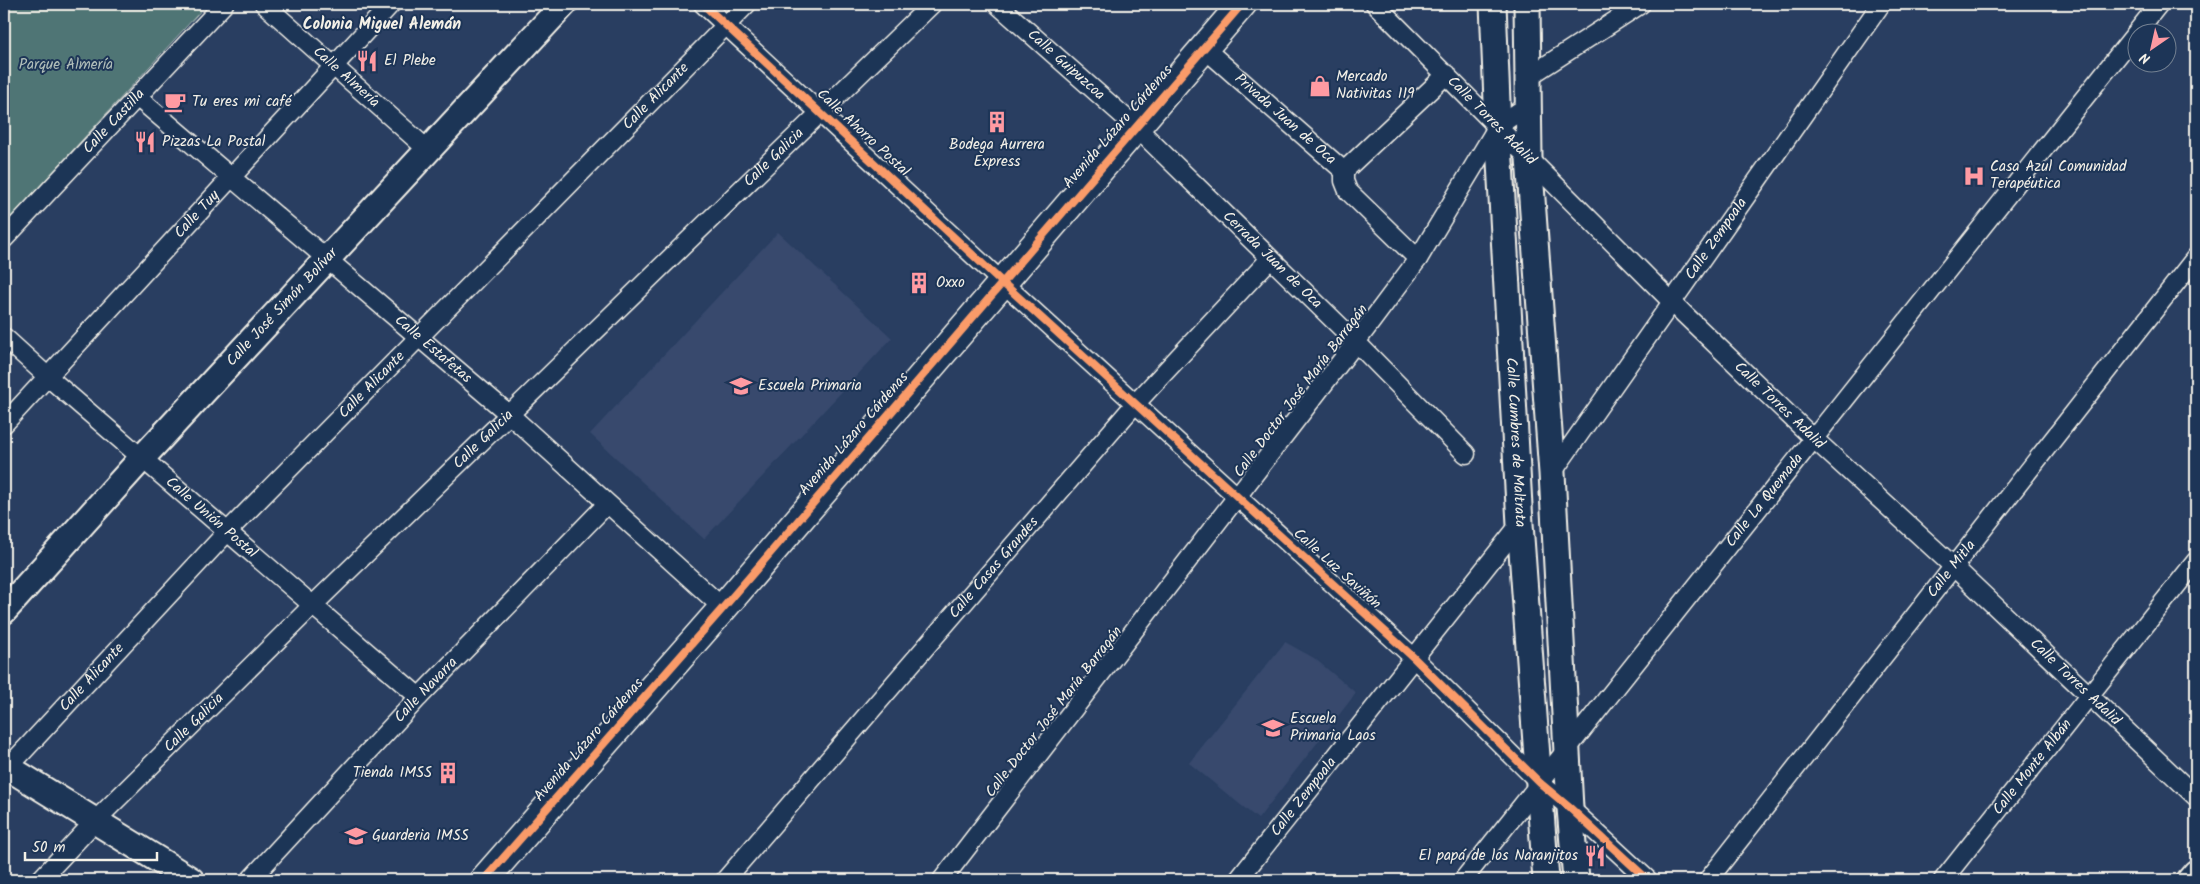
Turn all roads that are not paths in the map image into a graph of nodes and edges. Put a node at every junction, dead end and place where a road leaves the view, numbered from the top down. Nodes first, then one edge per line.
1 (224, 4) edge
2 (264, 4) edge
3 (391, 4) edge
4 (564, 4) edge
5 (703, 4) edge
6 (747, 4) edge
7 (932, 4) edge
8 (997, 4) edge
9 (1242, 4) edge
10 (1375, 4) edge
11 (1493, 4) edge
12 (1527, 4) edge
13 (1641, 4) edge
14 (1881, 4) edge
15 (2159, 4) edge
16 (726, 25) junction
17 (1204, 48) junction
18 (334, 66) junction
19 (1447, 74) junction
20 (1528, 77) junction
21 (137, 97) junction
22 (1528, 106) junction
23 (820, 111) junction
24 (1498, 126) junction
25 (1137, 128) junction
26 (428, 150) junction
27 (1529, 158) junction
28 (1344, 172) junction
29 (232, 177) junction
30 (4, 239) edge
31 (2196, 257) edge
32 (329, 259) junction
33 (1270, 259) junction
34 (1418, 259) junction
35 (1003, 282) junction
36 (1672, 302) junction
37 (4, 337) edge
38 (419, 337) junction
39 (1356, 342) junction
40 (48, 377) junction
41 (1135, 404) junction
42 (510, 415) junction
43 (4, 424) edge
44 (1813, 438) junction
45 (1466, 454) dead end
46 (142, 458) junction
47 (1552, 473) junction
48 (1237, 496) junction
49 (607, 504) junction
50 (1520, 524) junction
51 (228, 531) junction
52 (2196, 561) edge
53 (1953, 566) junction
54 (312, 606) junction
55 (723, 608) junction
56 (4, 611) edge
57 (1413, 657) junction
58 (2089, 696) junction
59 (419, 697) junction
60 (1567, 752) junction
61 (5, 768) edge
62 (1540, 783) junction
63 (2196, 797) edge
64 (1570, 808) junction
65 (96, 820) junction
66 (2196, 872) edge
67 (40, 880) edge
68 (191, 880) edge
69 (250, 880) edge
70 (484, 880) edge
71 (725, 880) edge
72 (942, 880) edge
73 (1238, 880) edge
74 (1464, 880) edge
75 (1546, 880) edge
76 (1576, 880) edge
77 (1648, 880) edge
78 (1708, 880) edge
79 (1943, 880) edge
80 (2190, 880) edge

1 - 21 street, Calle Castilla
2 - 18 street, Calle Almería
3 - 18 street, Calle Tuy
4 - 26 main road, Calle José Simón Bolívar
5 - 16 street, Calle Ahorro Postal
6 - 16 street, Calle Alicante
7 - 23 street, Calle Galicia
8 - 25 street, Calle Guipuzcoa
9 - 17 main road, Avenida Lázaro Cárdenas
10 - 19 street, Calle Torres Adalid
11 - 24 main road, Calle Cumbres de Maltrata
12 - 20 main road
13 - 20 street
14 - 36 street, Calle Zempoala
15 - 44 street, Calle La Quemada
16 - 23 street, Calle Ahorro Postal
16 - 38 street, Calle Alicante
17 - 25 main road, Avenida Lázaro Cárdenas
17 - 28 street, Privada Juan de Oca
18 - 26 street, Calle Almería
18 - 29 street, Calle Tuy
19 - 24 street, Calle Torres Adalid
19 - 28 street
20 - 22 main road
21 - 29 street, Calle Estafetas
21 - 30 street, Calle Castilla
22 - 24 street, Calle Doctor José María Barragán
22 - 27 main road
23 - 35 street, Calle Ahorro Postal
23 - 42 street, Calle Galicia
24 - 27 street, Calle Torres Adalid
24 - 34 street, Calle Doctor José María Barragán
24 - 50 main road, Calle Cumbres de Maltrata
25 - 33 street, Cerrada Juan de Oca
25 - 35 main road, Avenida Lázaro Cárdenas
26 - 32 main road, Calle José Simón Bolívar
27 - 36 street, Calle Torres Adalid
27 - 47 main road
28 - 34 street, Privada Juan de Oca
29 - 32 street, Calle Estafetas
29 - 40 street, Calle Tuy
31 - 53 street, Calle Mitla
32 - 38 street, Calle Estafetas
32 - 46 main road, Calle José Simón Bolívar
33 - 39 street, Cerrada Juan de Oca
33 - 41 street, Calle Casas Grandes
34 - 39 street, Calle Doctor José María Barragán
35 - 41 street, Calle Luz Saviñón
35 - 55 main road, Avenida Lázaro Cárdenas
36 - 44 street, Calle Torres Adalid
36 - 47 street, Calle Zempoala
37 - 40 street, Calle Unión Postal
38 - 42 street, Calle Estafetas
38 - 51 street, Calle Alicante
39 - 45 street, Cerrada Juan de Oca
39 - 48 street, Calle Doctor José María Barragán
40 - 43 street, Calle Tuy
40 - 46 street, Calle Unión Postal
41 - 48 street, Calle Luz Saviñón
41 - 71 street, Calle Casas Grandes
42 - 49 street, Calle Estafetas
42 - 54 street, Calle Galicia
44 - 53 street, Calle Torres Adalid
44 - 60 street, Calle La Quemada
46 - 51 street, Calle Unión Postal
46 - 56 main road, Calle José Simón Bolívar
47 - 60 main road
48 - 57 street, Calle Luz Saviñón
48 - 72 street, Calle Doctor José María Barragán
49 - 55 street, Calle Estafetas
49 - 59 street, Calle Navarra
50 - 57 street, Calle Zempoala
50 - 62 main road, Calle Cumbres de Maltrata
51 - 54 street, Calle Unión Postal
51 - 61 street, Calle Alicante
52 - 58 street, Calle Monte Albán
53 - 58 street, Calle Torres Adalid
53 - 78 street, Calle Mitla
54 - 59 street, Calle Unión Postal
54 - 65 street, Calle Galicia
55 - 70 main road, Avenida Lázaro Cárdenas
57 - 62 street, Calle Luz Saviñón
57 - 73 street, Calle Zempoala
58 - 63 street, Calle Torres Adalid
58 - 79 street, Calle Monte Albán
59 - 69 street, Calle Navarra
60 - 62 street, Calle La Quemada
60 - 64 main road
61 - 65 main road
62 - 64 street, Calle Luz Saviñón
62 - 74 street, Calle La Quemada
62 - 75 main road, Calle Cumbres de Maltrata
64 - 76 main road
64 - 77 street, Calle Luz Saviñón
65 - 67 street, Calle Galicia
65 - 68 main road
66 - 80 main road

